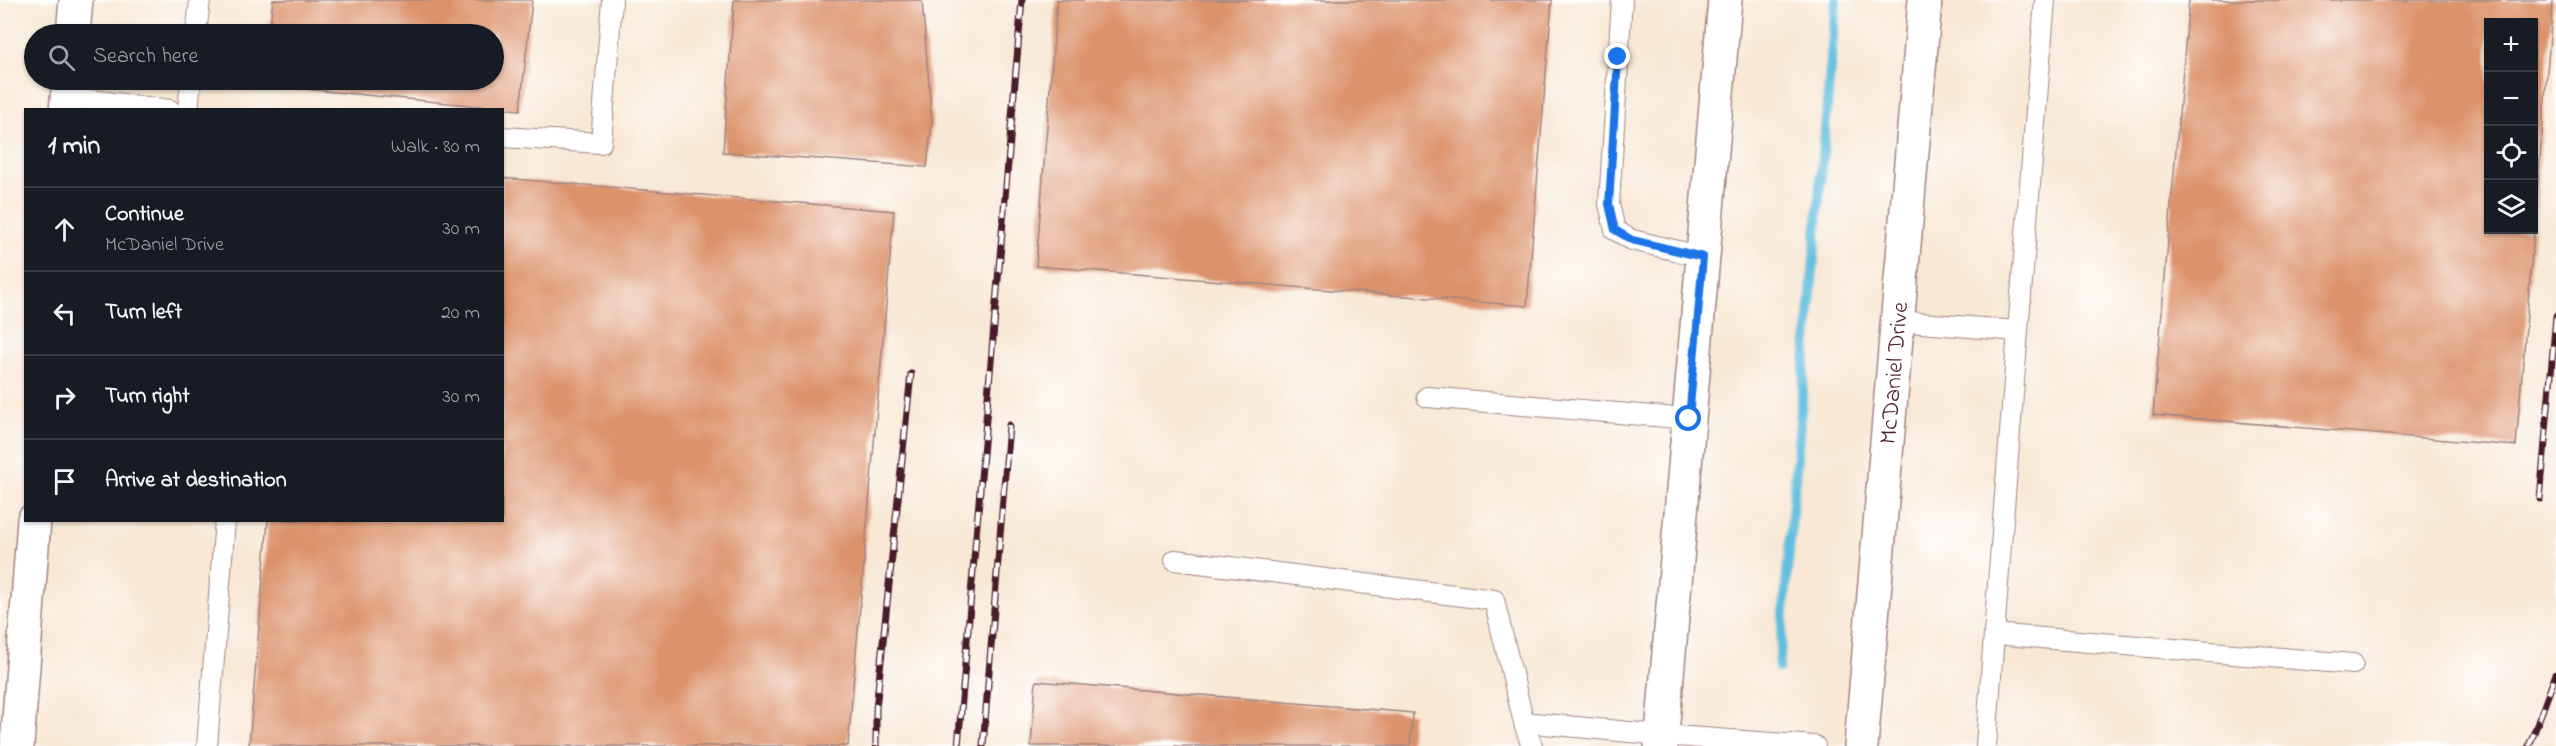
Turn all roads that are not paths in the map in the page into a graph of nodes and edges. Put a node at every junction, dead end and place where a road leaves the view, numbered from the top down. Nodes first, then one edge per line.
1 (76, 0) edge
2 (200, 0) edge
3 (612, 0) edge
4 (1622, 0) edge
5 (1725, 0) edge
6 (1925, 0) edge
7 (2045, 0) edge
8 (74, 24) edge
9 (197, 24) edge
10 (190, 90) edge
11 (67, 95) edge
12 (156, 108) edge
13 (188, 108) edge
14 (504, 136) edge
15 (1703, 257) junction
16 (1897, 321) junction
17 (2018, 331) junction
18 (1427, 397) dead end
19 (1689, 419) junction
20 (34, 522) edge
21 (225, 522) edge
22 (1175, 560) dead end
23 (1994, 634) junction
24 (2353, 664) dead end
25 (1524, 722) junction
26 (1661, 741) edge
27 (17, 746) edge
28 (207, 746) edge
29 (1532, 746) edge
30 (1815, 746) edge
31 (1860, 746) edge
32 (1986, 746) edge

1 - 8 street
2 - 9 lane
3 - 14 lane
4 - 15 lane
5 - 15 street
6 - 16 street, McDaniel Drive
7 - 17 lane
10 - 13 lane
11 - 12 lane
15 - 19 street
16 - 17 lane
16 - 31 street, McDaniel Drive
17 - 23 lane
18 - 19 lane
19 - 26 street
20 - 27 street
21 - 28 lane
22 - 25 lane
23 - 24 lane
23 - 32 lane
25 - 26 lane
25 - 29 lane
26 - 30 lane

